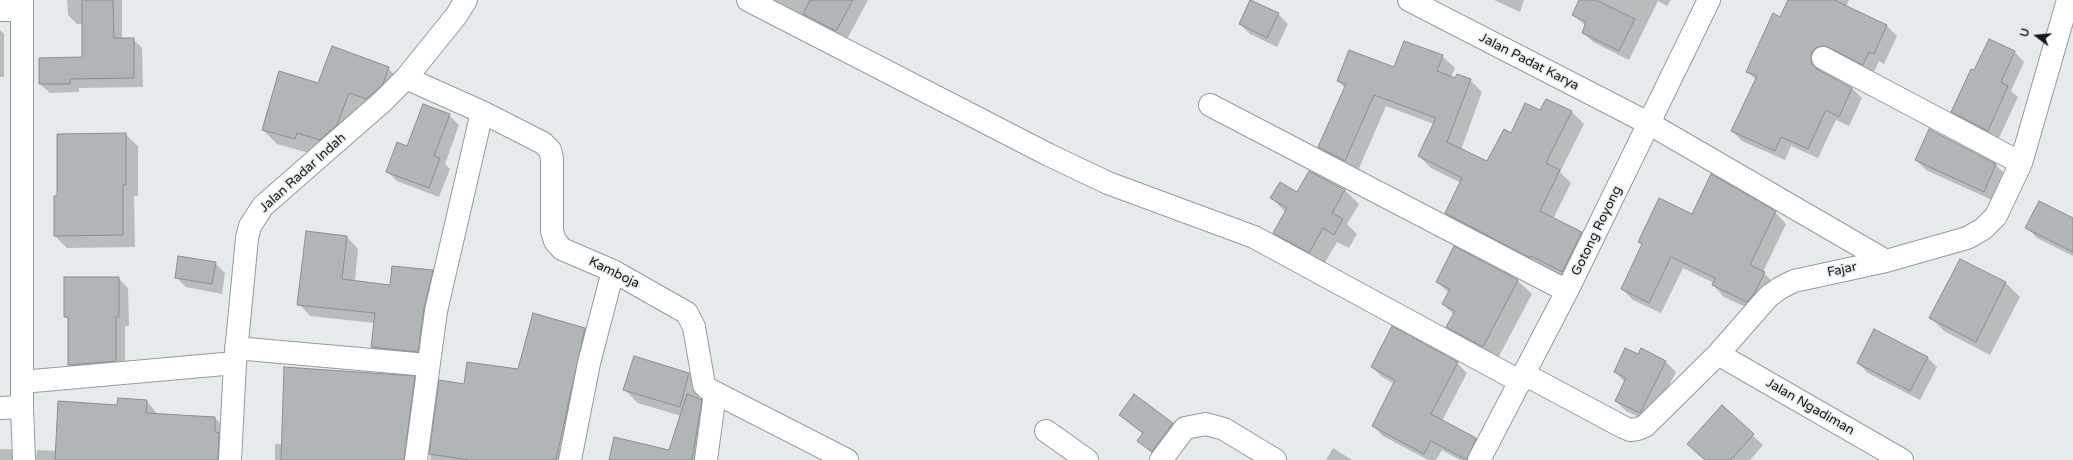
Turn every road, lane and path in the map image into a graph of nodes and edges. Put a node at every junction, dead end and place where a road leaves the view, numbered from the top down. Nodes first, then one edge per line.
1 (466, 0) edge
2 (748, 0) edge
3 (1409, 0) edge
4 (1709, 0) edge
5 (2068, 0) edge
6 (22, 5) edge
7 (780, 7) edge
8 (0, 10) edge
9 (1823, 58) dead end
10 (406, 78) junction
11 (1210, 105) dead end
12 (482, 112) junction
13 (1650, 124) junction
14 (2021, 162) junction
15 (1886, 261) junction
16 (613, 271) junction
17 (1567, 291) junction
18 (1718, 354) junction
19 (235, 356) junction
20 (427, 365) junction
21 (1522, 378) junction
22 (22, 382) junction
23 (715, 393) junction
24 (22, 407) junction
25 (0, 408) edge
26 (1046, 431) dead end
27 (24, 460) edge
28 (230, 460) edge
29 (416, 460) edge
30 (570, 460) edge
31 (706, 460) edge
32 (847, 460) edge
33 (1087, 460) edge
34 (1161, 460) edge
35 (1275, 460) edge
36 (1479, 460) edge
37 (1902, 460) edge

1 - 10 street, Jalan Radar Indah
2 - 7 street, Fajar
3 - 13 street, Jalan Padat Karya
4 - 13 street, Gotong Royong
5 - 14 street, Fajar
6 - 8 street
6 - 22 street
7 - 21 street, Fajar
9 - 14 street
10 - 12 street, Kamboja
10 - 19 street, Jalan Radar Indah
11 - 17 street
12 - 16 street, Kamboja
12 - 20 street
13 - 15 street, Jalan Padat Karya
13 - 17 street, Gotong Royong
14 - 15 street, Fajar
15 - 18 street, Fajar
16 - 23 street, Kamboja
16 - 30 street
17 - 21 street, Gotong Royong
18 - 21 street, Fajar
18 - 37 street, Jalan Ngadiman
19 - 20 street
19 - 22 street
19 - 28 street, Jalan Radar Indah
20 - 29 street
21 - 36 street, Gotong Royong
22 - 24 street
23 - 31 street
23 - 32 street, Kamboja
24 - 25 street
24 - 27 street
26 - 33 street
34 - 35 street

